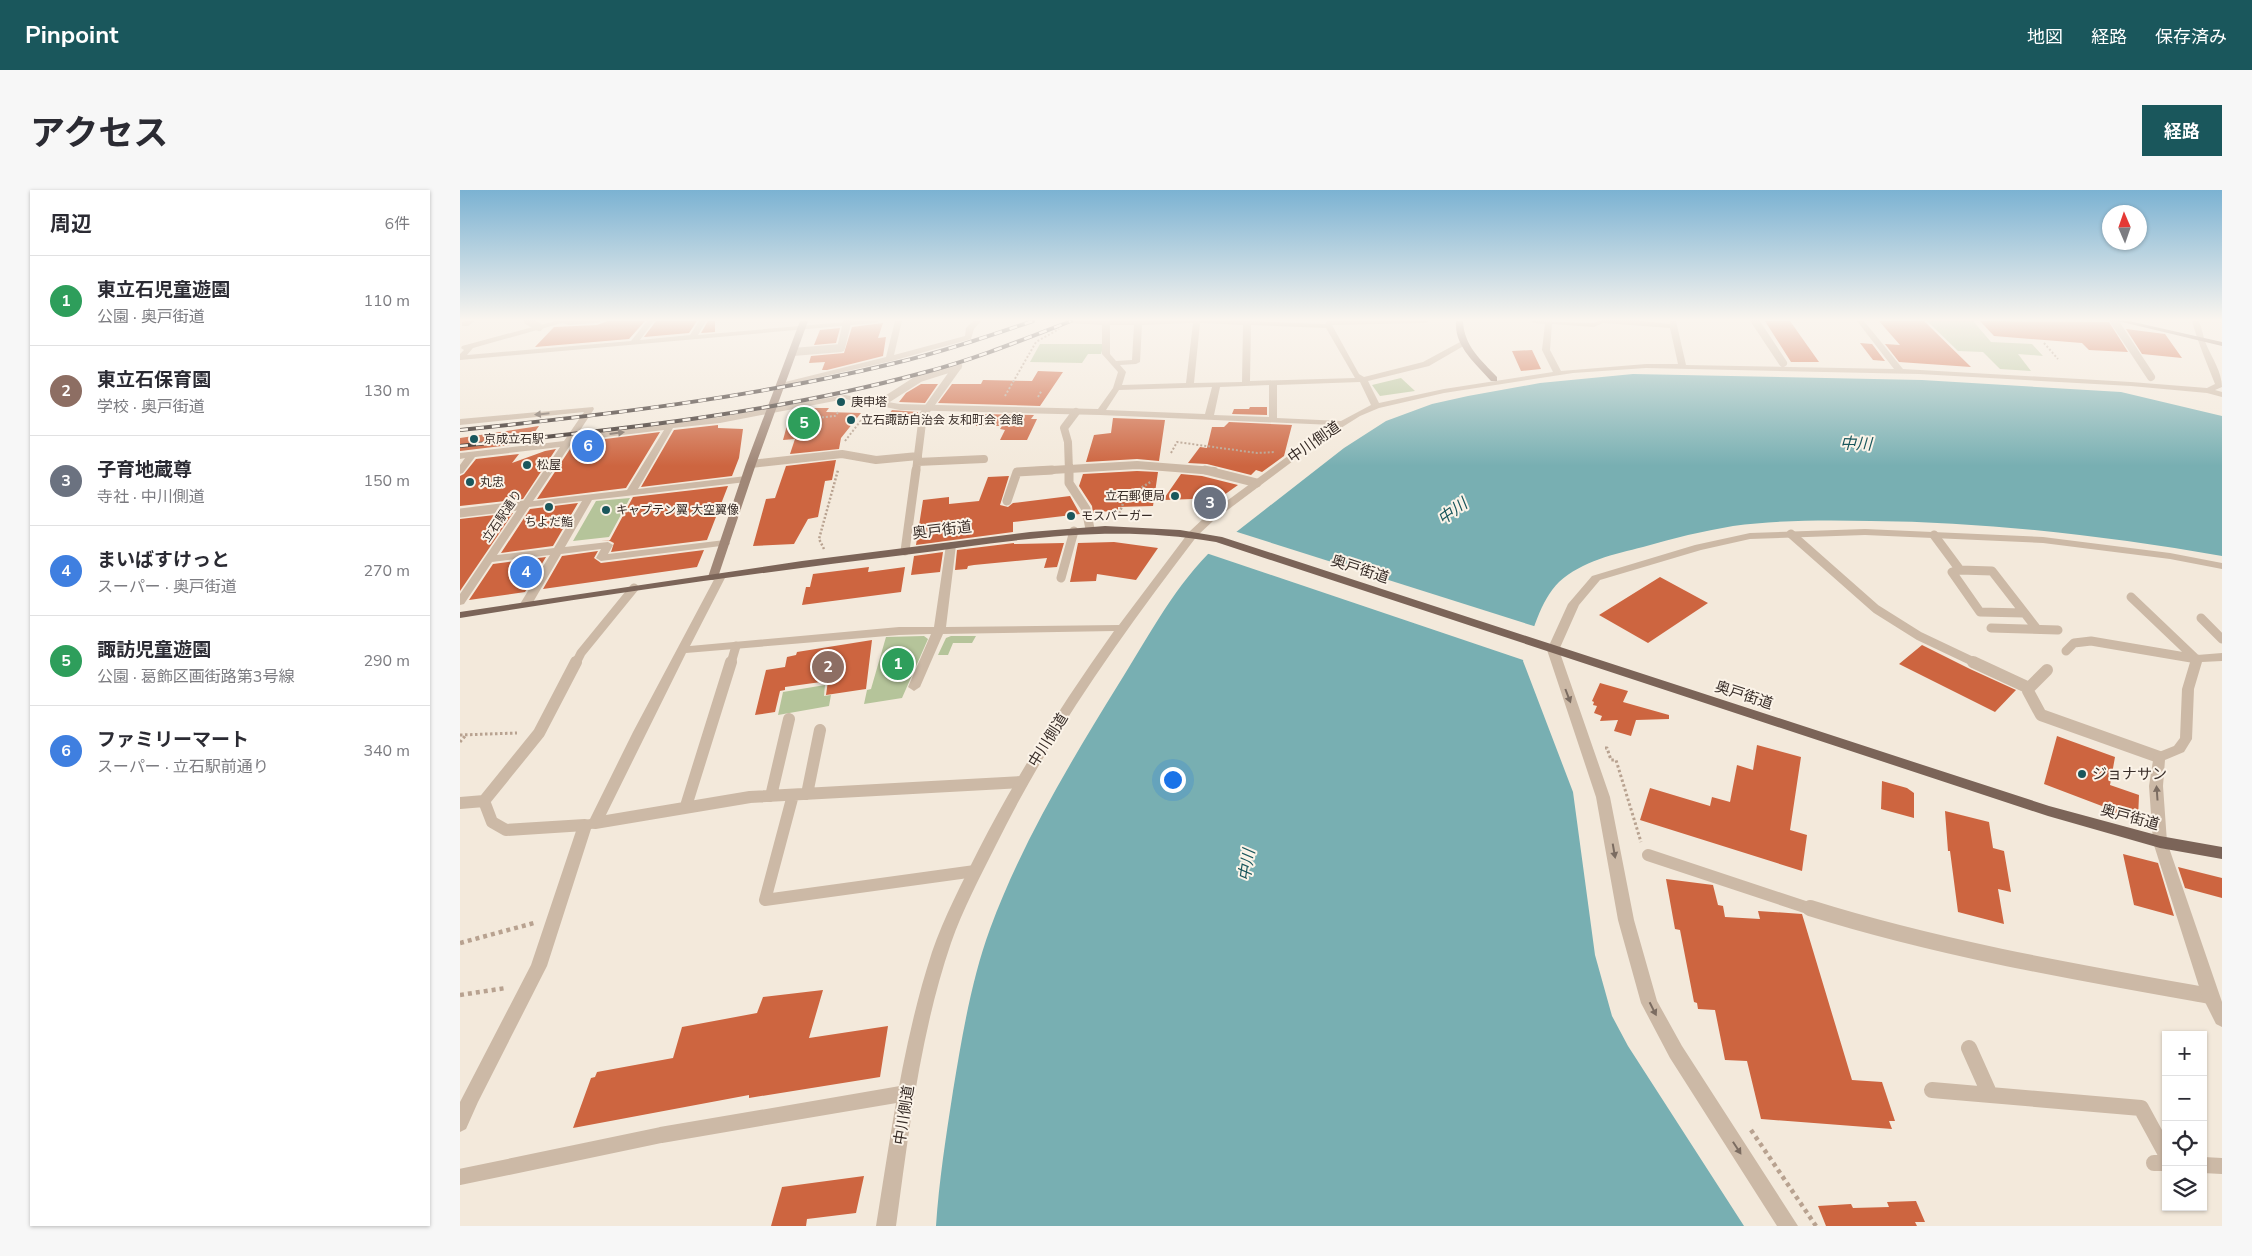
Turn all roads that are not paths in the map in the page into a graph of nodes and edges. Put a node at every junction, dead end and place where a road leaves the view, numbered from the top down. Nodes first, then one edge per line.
1 (786, 369) edge
2 (844, 369) edge
3 (947, 369) edge
4 (955, 369) edge
5 (1120, 369) edge
6 (1192, 369) edge
7 (1246, 369) edge
8 (1353, 369) edge
9 (1405, 369) edge
10 (1486, 369) edge
11 (1556, 369) edge
12 (1592, 369) edge
13 (1811, 369) edge
14 (2146, 369) edge
15 (2213, 369) edge
16 (1900, 371) joint
17 (1558, 373) junction
18 (2151, 377) dead end
19 (1363, 380) junction
20 (1496, 381) junction
21 (781, 384) junction
22 (1273, 385) junction
23 (1190, 386) junction
24 (1216, 386) junction
25 (1246, 386) junction
26 (1117, 388) junction
27 (2208, 391) junction
28 (2222, 395) edge
29 (880, 403) junction
30 (1376, 406) junction
31 (926, 408) junction
32 (771, 412) junction
33 (1076, 412) junction
34 (1100, 412) junction
35 (1209, 417) junction
36 (1273, 420) junction
37 (460, 422) edge
38 (1340, 423) junction
39 (670, 427) junction
40 (567, 442) junction
41 (474, 454) junction
42 (460, 456) edge
43 (918, 459) junction
44 (984, 459) dead end
45 (751, 464) junction
46 (1069, 468) junction
47 (460, 471) edge
48 (746, 479) junction
49 (1257, 483) junction
50 (631, 492) junction
51 (589, 498) junction
52 (1007, 501) dead end
53 (525, 505) junction
54 (460, 513) edge
55 (1090, 529) junction
56 (1074, 531) junction
57 (1193, 534) junction
58 (1791, 534) junction
59 (1934, 535) junction
60 (725, 543) junction
61 (952, 545) junction
62 (558, 551) junction
63 (905, 551) junction
64 (489, 559) junction
65 (2222, 566) edge
66 (1960, 570) junction
67 (717, 576) junction
68 (1061, 578) dead end
69 (634, 588) junction
70 (2131, 597) dead end
71 (460, 602) edge
72 (526, 604) junction
73 (2024, 613) junction
74 (460, 615) edge
75 (2201, 618) dead end
76 (1991, 628) dead end
77 (1123, 629) junction
78 (2037, 629) junction
79 (2058, 630) dead end
80 (938, 632) junction
81 (2222, 639) edge
82 (736, 646) junction
83 (1548, 648) junction
84 (683, 650) junction
85 (2066, 651) dead end
86 (2222, 657) edge
87 (2197, 660) junction
88 (2047, 670) dead end
89 (914, 687) dead end
90 (2029, 688) junction
91 (789, 719) dead end
92 (820, 730) dead end
93 (2159, 757) junction
94 (1022, 782) junction
95 (800, 794) junction
96 (771, 796) junction
97 (484, 801) junction
98 (460, 803) edge
99 (686, 806) junction
100 (590, 824) junction
101 (2160, 842) junction
102 (2222, 853) edge
103 (1648, 854) road end
104 (975, 871) junction
105 (2210, 996) junction
106 (2222, 1019) edge
107 (1969, 1048) dead end
108 (1932, 1090) dead end
109 (907, 1093) junction
110 (1990, 1095) junction
111 (460, 1123) edge
112 (2162, 1160) edge
113 (2207, 1165) edge
114 (2222, 1166) edge
115 (460, 1177) edge
116 (886, 1226) edge
117 (1788, 1226) edge

1 - 21 street
2 - 21 street
3 - 29 lane
4 - 31 lane
5 - 26 street
6 - 23 street
7 - 25 street
8 - 19 street
9 - 19 street
10 - 20 street
11 - 17 street
12 - 17 street, 中川側道
13 - 16 street, 中川側道
14 - 18 lane
15 - 27 street
16 - 27 street, 中川側道
17 - 20 street, 中川側道
19 - 22 street
19 - 30 street
20 - 30 street, 中川側道
21 - 32 street
22 - 25 street
22 - 36 street
23 - 24 street
23 - 26 street
24 - 25 street
24 - 35 street
26 - 34 street
27 - 28 street, 中川側道
29 - 31 street
29 - 32 street
30 - 38 street, 中川側道
31 - 33 street
31 - 43 lane
32 - 39 street
32 - 45 street
33 - 34 street
33 - 46 lane
34 - 35 street
35 - 36 street
36 - 38 street
40 -> 37 street, 立石駅通り
38 - 49 street, 中川側道
40 -> 39 street
39 - 50 street
40 - 41 street
40 - 53 street, 立石駅通り
41 - 42 street
41 - 47 street
43 - 44 lane
43 - 45 lane
43 - 63 lane
45 - 48 street
46 - 49 lane
46 - 52 lane
46 - 55 lane
48 - 50 street
48 - 60 street
49 - 57 street, 中川側道
50 - 51 street
51 - 53 street
51 - 62 street
53 - 54 lane
53 - 64 street, 立石駅通り
55 - 56 main road, 奥戸街道
55 - 57 main road, 奥戸街道
56 - 61 main road, 奥戸街道
56 - 68 lane
57 - 77 street, 中川側道
57 - 83 main road, 奥戸街道
58 - 59 street
58 - 83 street
58 - 90 lane
59 - 65 street
59 - 66 lane
60 - 62 street
60 - 67 street
61 - 63 main road, 奥戸街道
61 - 80 street
62 - 64 street
62 - 72 street
63 - 67 main road, 奥戸街道
64 - 71 street, 立石駅通り
66 - 73 lane
66 - 73 lane
67 - 69 main road, 奥戸街道
67 - 84 street
69 - 72 main road, 奥戸街道
69 - 97 lane
70 - 87 lane
72 - 74 main road, 奥戸街道
73 - 78 lane
75 - 81 lane
76 - 78 lane
77 - 80 street
77 - 94 street, 中川側道
78 - 79 lane
80 - 82 street
80 - 89 street
82 - 84 street
82 - 99 lane
83 - 101 main road, 奥戸街道
83 -> 117 street
84 - 100 street
85 - 87 lane
86 - 87 street
87 - 93 street
88 - 90 lane
90 - 93 lane
91 - 96 lane
92 - 95 lane
101 -> 93 street
94 - 95 lane
94 - 104 street, 中川側道
95 - 96 lane
95 - 104 lane
96 - 99 lane
97 - 98 lane
97 - 100 lane
99 - 100 lane
100 - 111 street
101 - 102 main road, 奥戸街道
101 - 105 street
103 - 105 lane
104 - 109 street, 中川側道
105 - 106 street
107 - 110 lane
108 - 110 lane
109 - 115 lane
109 - 116 street, 中川側道
110 - 112 lane
113 - 114 lane

